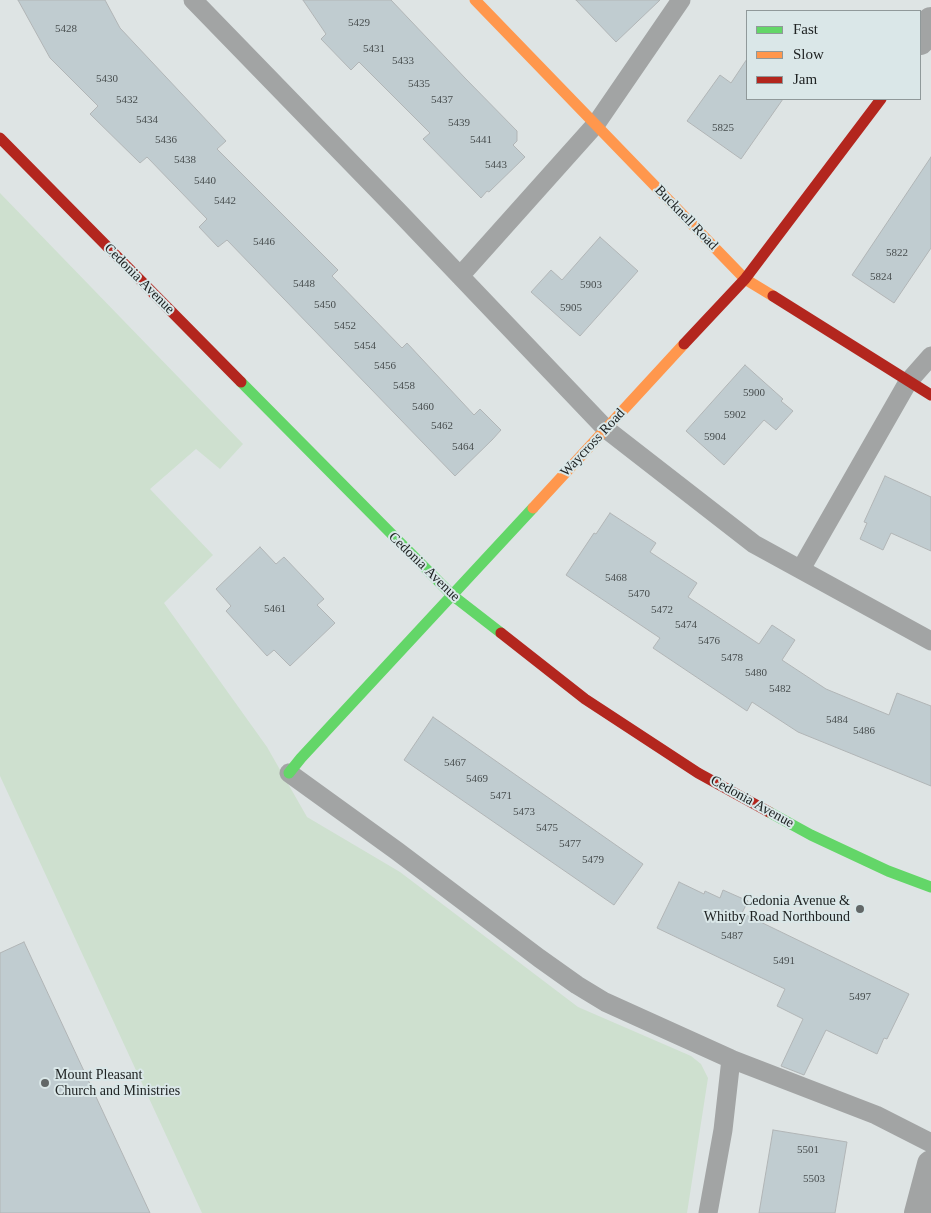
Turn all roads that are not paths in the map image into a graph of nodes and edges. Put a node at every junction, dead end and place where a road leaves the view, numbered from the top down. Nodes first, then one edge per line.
1 (193, 0) edge
2 (475, 0) edge
3 (681, 0) edge
4 (931, 21) edge
5 (921, 39) edge
6 (880, 100) edge
7 (596, 124) junction
8 (0, 138) edge
9 (460, 276) junction
10 (745, 279) junction
11 (931, 356) edge
12 (908, 382) junction
13 (931, 395) edge
14 (606, 429) junction
15 (800, 569) junction
16 (452, 595) junction
17 (931, 641) edge
18 (289, 773) joint
19 (931, 887) edge
20 (731, 1059) junction
21 (931, 1143) edge
22 (931, 1164) edge
23 (708, 1213) edge
24 (918, 1213) edge

1 - 9 lane
2 - 7 street, Bucknell Road
3 - 7 lane
4 - 5 street
6 - 10 street, Waycross Road
7 - 9 lane
7 - 10 street, Bucknell Road
8 - 16 street, Cedonia Avenue
9 - 14 lane
10 - 12 street, Bucknell Road
10 - 14 street, Waycross Road
11 - 12 lane
12 - 13 street, Bucknell Road
12 - 15 lane
14 - 15 lane
14 - 16 street, Waycross Road
15 - 17 lane
16 - 18 street, Waycross Road
16 - 19 street, Cedonia Avenue
18 - 20 lane
20 - 21 lane
20 - 23 lane
22 - 24 street

